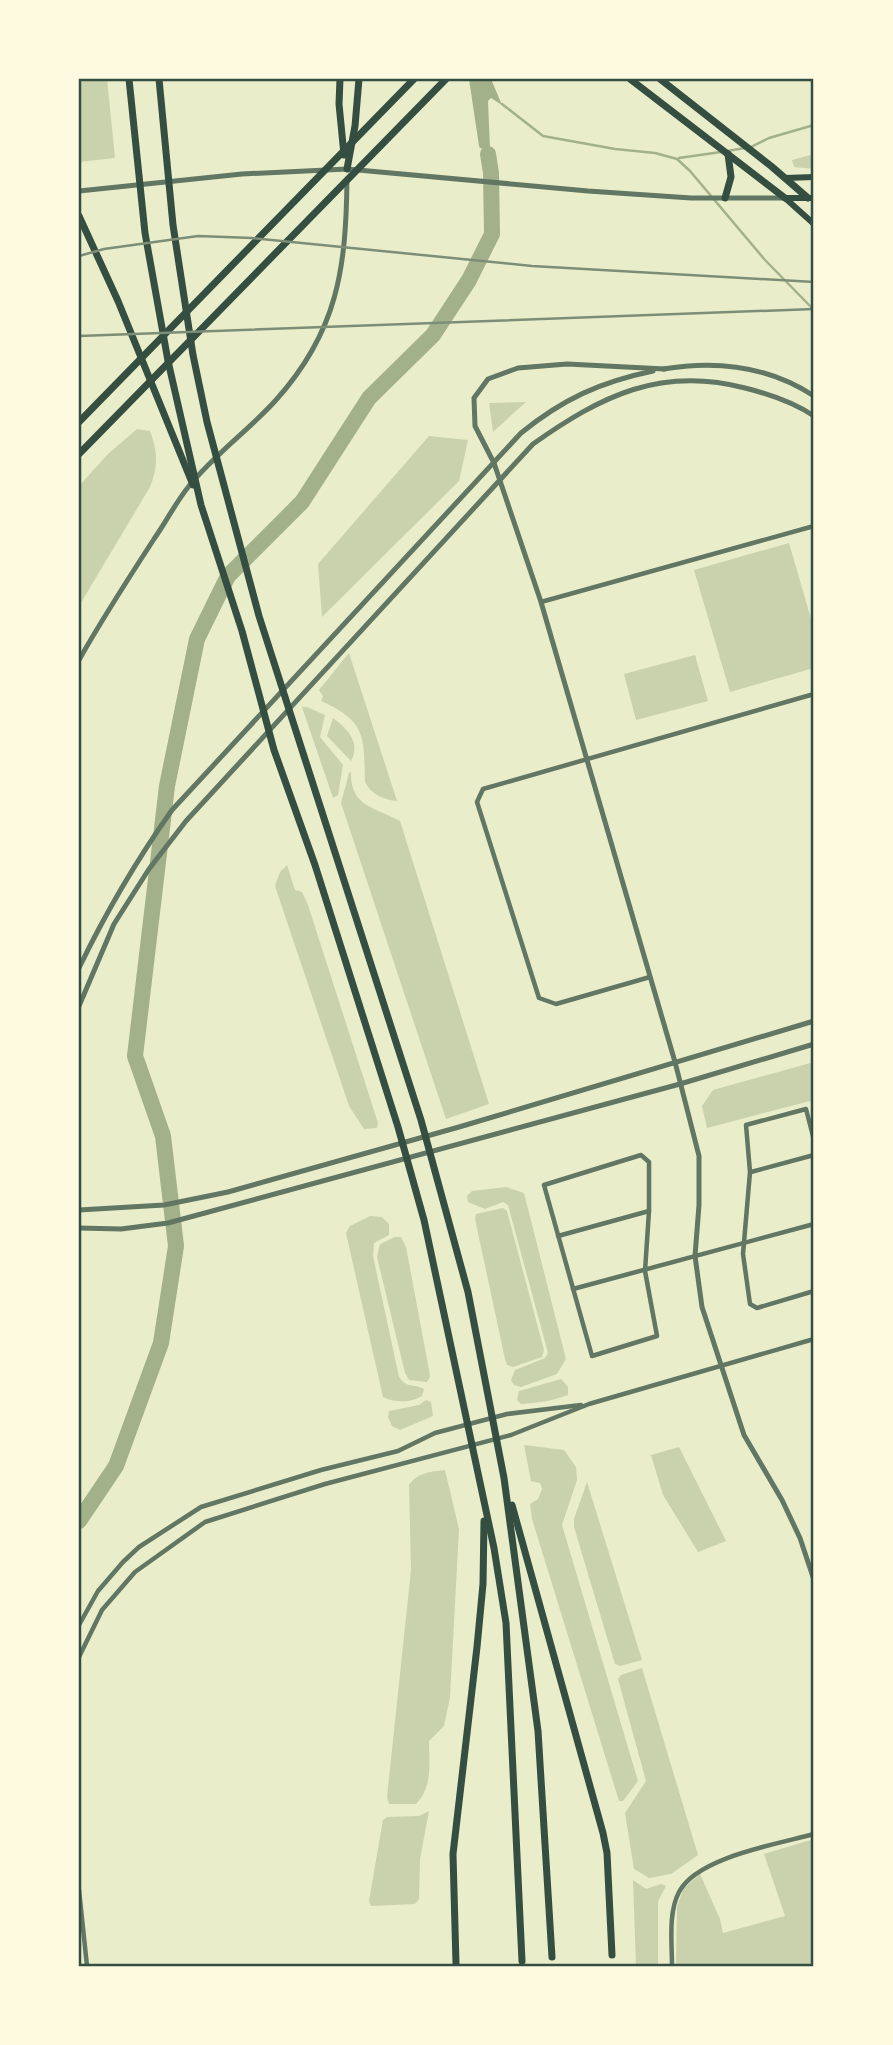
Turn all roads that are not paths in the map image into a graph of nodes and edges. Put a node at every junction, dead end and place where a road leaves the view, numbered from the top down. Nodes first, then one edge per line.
1 (129, 79) edge
2 (159, 79) edge
3 (340, 79) edge
4 (359, 79) edge
5 (414, 79) edge
6 (446, 79) edge
7 (630, 79) edge
8 (660, 79) edge
9 (727, 153) junction
10 (347, 169) junction
11 (814, 177) edge
12 (785, 178) junction
13 (79, 191) edge
14 (725, 198) junction
15 (785, 198) junction
16 (812, 200) edge
17 (79, 216) edge
18 (814, 224) edge
19 (665, 369) junction
20 (814, 396) edge
21 (814, 416) edge
22 (79, 422) edge
23 (79, 454) edge
24 (494, 463) junction
25 (499, 478) junction
26 (201, 505) junction
27 (814, 526) edge
28 (541, 602) junction
29 (79, 660) edge
30 (814, 695) edge
31 (588, 760) junction
32 (79, 968) edge
33 (650, 977) junction
34 (79, 1006) edge
35 (814, 1021) edge
36 (814, 1044) edge
37 (675, 1062) junction
38 (680, 1084) junction
39 (814, 1140) edge
40 (814, 1155) edge
41 (750, 1172) junction
42 (79, 1210) edge
43 (649, 1211) junction
44 (814, 1224) edge
45 (79, 1228) edge
46 (558, 1236) junction
47 (743, 1242) junction
48 (695, 1256) junction
49 (645, 1271) junction
50 (573, 1289) junction
51 (814, 1291) edge
52 (814, 1339) edge
53 (719, 1365) junction
54 (589, 1404) junction
55 (504, 1478) junction
56 (480, 1482) junction
57 (814, 1580) edge
58 (79, 1625) edge
59 (79, 1657) edge
60 (814, 1834) edge
61 (79, 1890) edge
62 (612, 1955) dead end
63 (552, 1957) dead end
64 (522, 1961) dead end
65 (456, 1964) dead end
66 (87, 1966) edge
67 (672, 1966) edge

1 - 26 highway
2 - 55 highway
3 - 10 highway
4 - 10 highway
5 - 22 highway
6 - 23 highway
7 - 9 highway
8 - 12 highway
9 - 14 highway
9 - 15 highway
10 - 13 street
10 - 14 street
10 - 29 street
11 - 12 main road
12 - 16 highway
14 - 15 street
15 - 16 main road
15 - 18 main road
17 - 26 highway
19 - 20 street
19 - 24 street
19 - 24 street
21 - 25 street
24 - 25 street
24 - 32 street
25 - 28 street
25 - 34 street
26 - 56 highway
27 - 28 street
28 - 31 street
30 - 31 street
31 - 33 street
31 - 33 street
33 - 37 street
35 - 37 street
36 - 38 street
37 - 38 street
37 - 42 street
38 - 45 street
38 - 48 street
39 - 41 street
40 - 41 street
41 - 47 street
43 - 46 street
43 - 46 street
43 - 49 street
44 - 47 street
46 - 50 street
47 - 48 street
47 - 51 street
48 - 49 street
48 - 53 street
49 - 50 street
49 - 50 street
52 - 53 street
53 - 54 street
53 - 57 street
54 - 58 street
54 - 59 street
55 - 62 highway
55 - 63 highway
56 - 64 highway
56 - 65 highway
60 - 67 street
61 - 66 street

